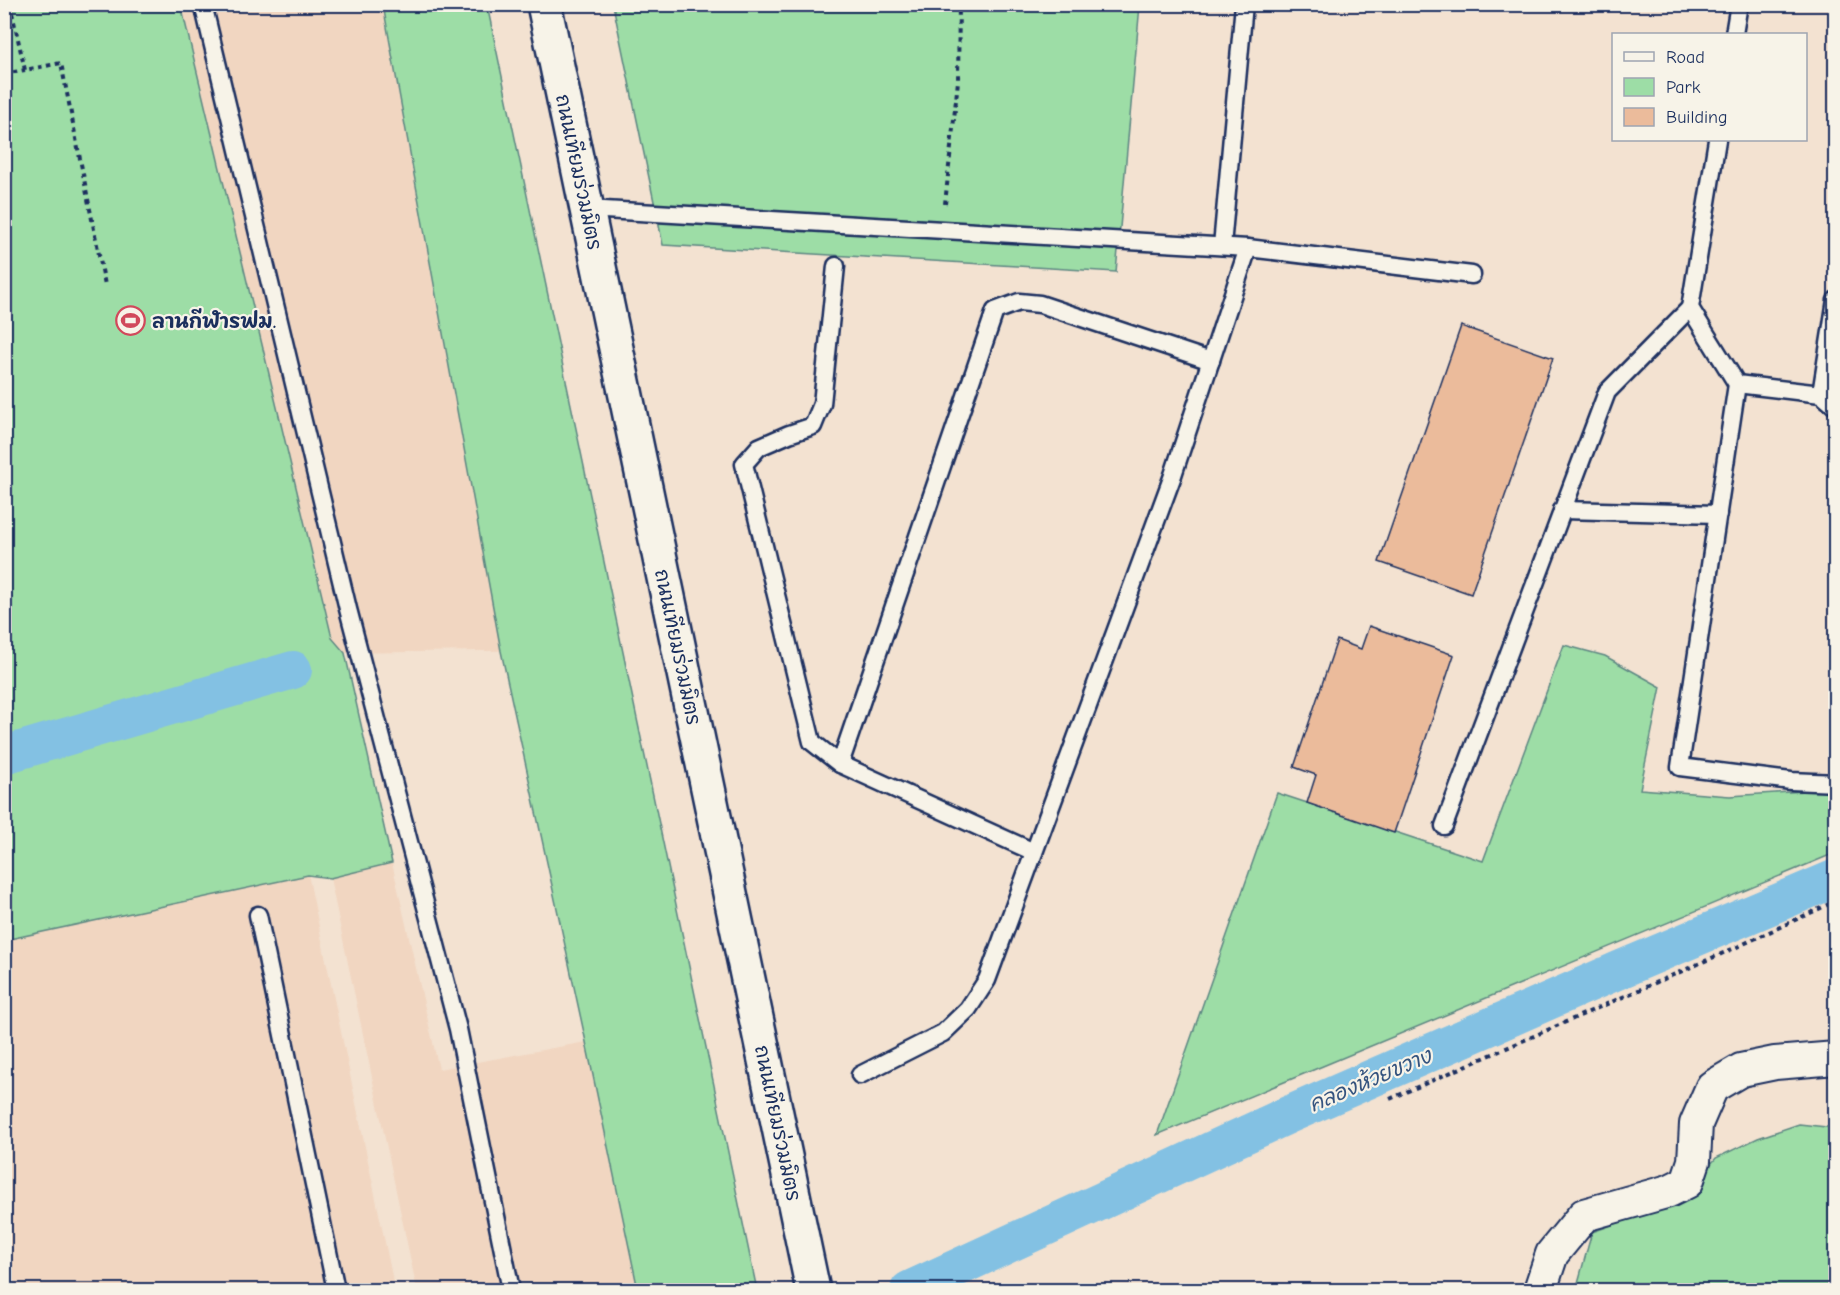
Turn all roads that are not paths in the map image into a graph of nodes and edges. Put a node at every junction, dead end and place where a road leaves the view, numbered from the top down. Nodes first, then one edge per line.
1 (203, 4) edge
2 (544, 4) edge
3 (1244, 4) edge
4 (1739, 4) edge
5 (1734, 33) edge
6 (1717, 141) edge
7 (587, 209) junction
8 (1222, 246) junction
9 (1248, 248) junction
10 (836, 266) dead end
11 (1472, 275) dead end
12 (1836, 300) edge
13 (1690, 308) junction
14 (1211, 361) junction
15 (1737, 384) junction
16 (1821, 394) junction
17 (1836, 407) edge
18 (1562, 510) junction
19 (1718, 514) junction
20 (840, 764) junction
21 (1836, 783) edge
22 (1444, 826) dead end
23 (1035, 852) junction
24 (258, 915) dead end
25 (1836, 1058) edge
26 (860, 1075) dead end
27 (812, 1286) edge
28 (336, 1290) edge
29 (511, 1290) edge
30 (1539, 1290) edge

1 - 29 lane
2 - 7 street, ถนนเทียมร่วมมิตร
3 - 8 lane
4 - 5 lane
6 - 13 lane
7 - 8 lane
7 - 27 street, ถนนเทียมร่วมมิตร
8 - 9 lane
9 - 11 lane
9 - 14 lane
10 - 20 lane
12 - 16 lane
13 - 15 lane
13 - 18 lane
14 - 20 lane
14 - 23 lane
15 - 16 lane
15 - 19 lane
16 - 17 lane
18 - 19 lane
18 - 22 lane
19 - 21 lane
20 - 23 lane
23 - 26 lane
24 - 28 lane
25 - 30 street

